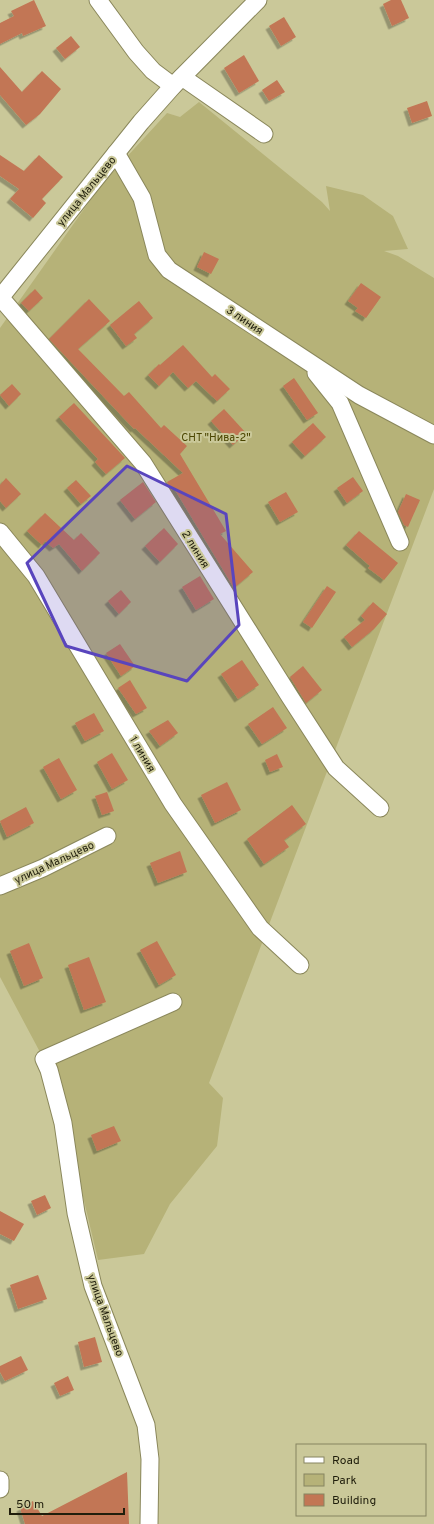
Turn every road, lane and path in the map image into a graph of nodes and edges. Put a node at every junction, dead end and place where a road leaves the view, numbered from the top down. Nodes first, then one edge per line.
1 (98, 0) edge
2 (258, 0) edge
3 (178, 81) junction
4 (264, 134) dead end
5 (116, 153) junction
6 (0, 298) edge
7 (309, 363) junction
8 (434, 435) edge
9 (0, 532) edge
10 (400, 542) dead end
11 (380, 808) dead end
12 (107, 836) dead end
13 (0, 886) edge
14 (300, 965) dead end
15 (173, 1002) dead end
16 (0, 1480) edge
17 (0, 1489) edge
18 (149, 1524) edge

1 - 3 street
2 - 3 street, улица Мальцево
3 - 4 street
3 - 5 street, улица Мальцево
5 - 6 street, улица Мальцево
5 - 7 street, 3 линия
6 - 11 street, 2 линия
7 - 8 street, 3 линия
7 - 10 street
9 - 14 street, 1 линия
12 - 13 street, улица Мальцево
15 - 18 street, улица Мальцево
16 - 17 street

